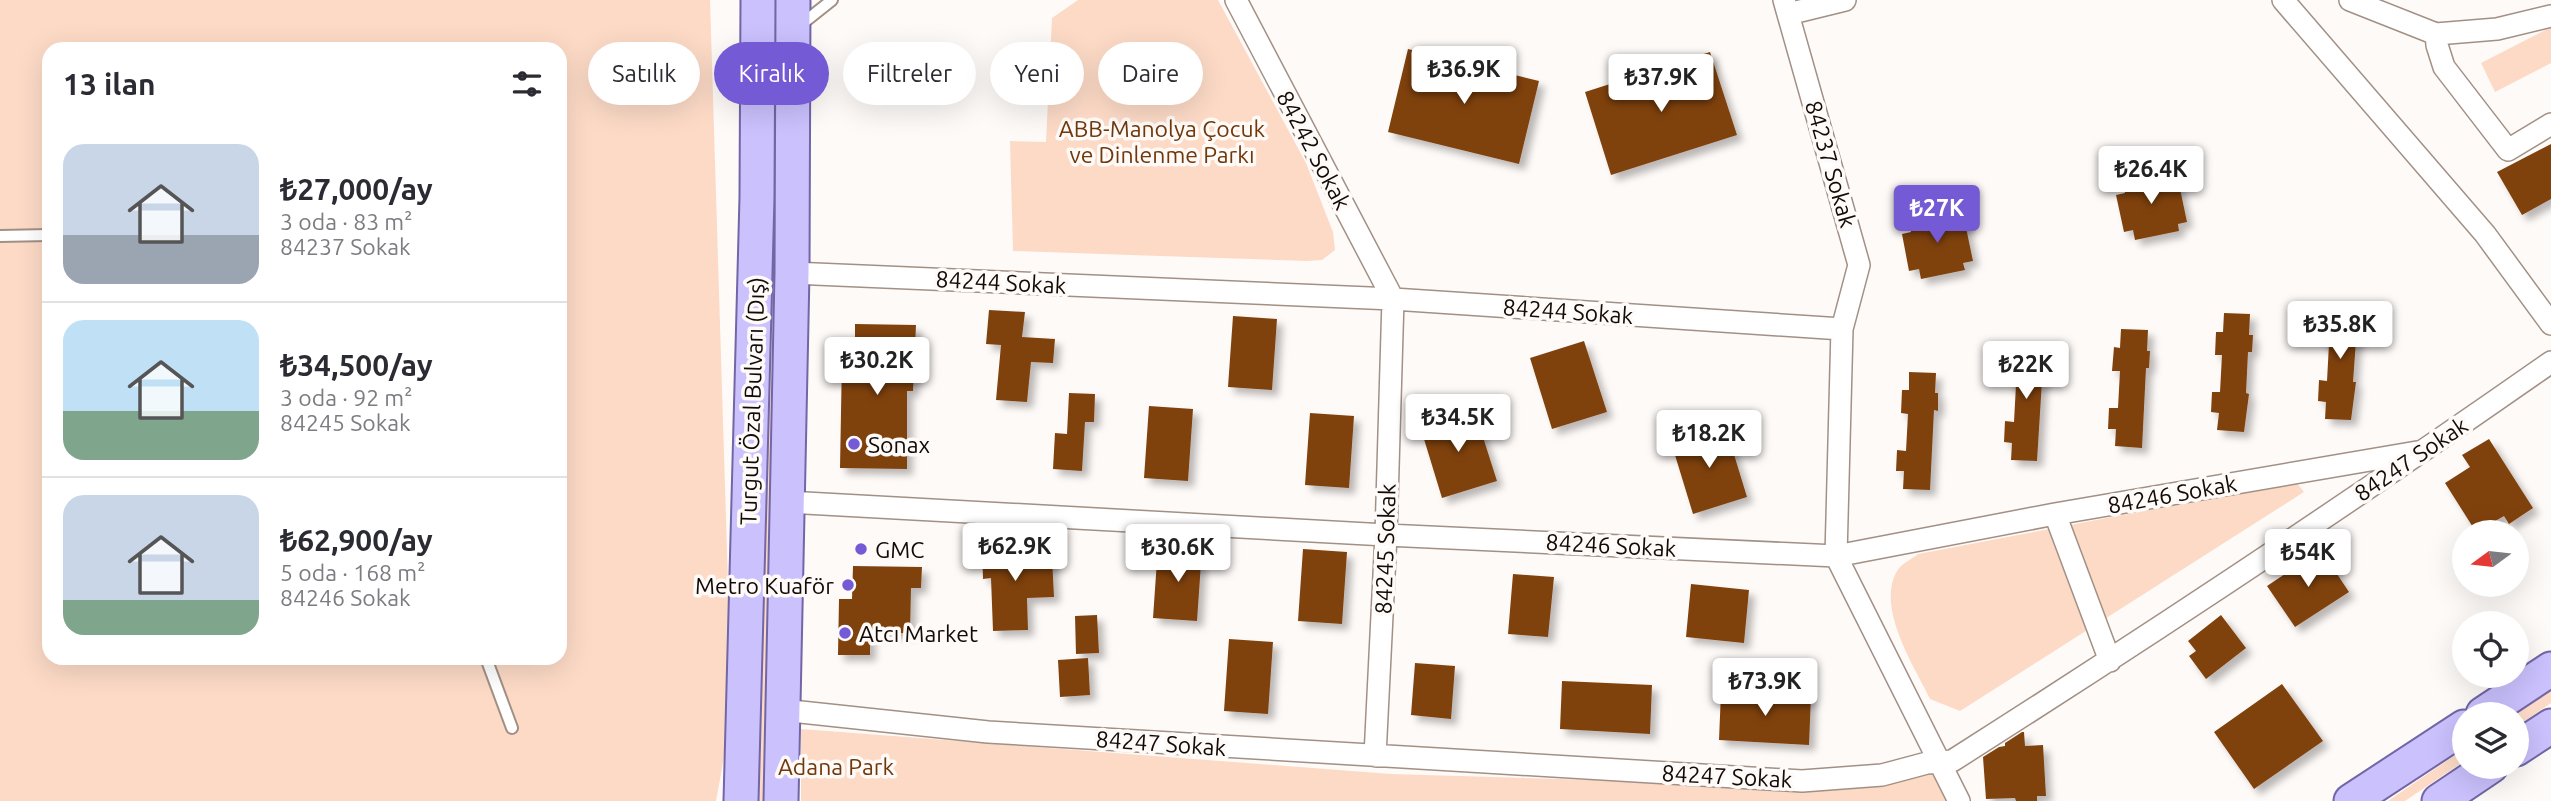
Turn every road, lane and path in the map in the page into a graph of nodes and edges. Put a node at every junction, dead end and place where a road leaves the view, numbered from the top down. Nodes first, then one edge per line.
1 (758, 0) edge
2 (832, 0) edge
3 (1236, 0) edge
4 (1845, 0) edge
5 (2350, 0) edge
6 (2285, 1) edge
7 (1786, 7) edge
8 (793, 16) edge
9 (2551, 16) edge
10 (2436, 34) junction
11 (2551, 124) edge
12 (42, 235) edge
13 (0, 236) edge
14 (792, 273) junction
15 (1392, 299) junction
16 (2551, 324) edge
17 (1842, 329) junction
18 (2551, 362) edge
19 (2426, 450) junction
20 (787, 502) junction
21 (2055, 514) junction
22 (1386, 535) junction
23 (1836, 556) junction
24 (2110, 660) junction
25 (489, 665) edge
26 (2551, 669) edge
27 (2501, 702) edge
28 (782, 710) junction
29 (2551, 726) edge
30 (512, 728) dead end
31 (2452, 735) edge
32 (2529, 740) edge
33 (1375, 756) junction
34 (1938, 762) junction
35 (2472, 779) edge
36 (741, 801) edge
37 (781, 801) edge
38 (1959, 801) edge
39 (2351, 801) edge
40 (2439, 801) edge

1 - 36 main road, Turgut Özal Bulvarı (Dış)
2 - 8 lane
3 - 15 street, 84242 Sokak
4 - 7 street
5 - 10 street
6 - 16 street
7 - 17 street, 84237 Sokak
8 - 14 main road, Turgut Özal Bulvarı (Dış)
9 - 10 street
10 - 11 street
12 - 13 lane
14 - 15 street, 84244 Sokak
14 - 20 main road, Turgut Özal Bulvarı (Dış)
15 - 17 street, 84244 Sokak
15 - 22 street, 84245 Sokak
17 - 23 street
18 - 19 street, 84247 Sokak
19 - 21 street, 84246 Sokak
19 - 24 street, 84247 Sokak
20 - 22 street, 84246 Sokak
20 - 28 main road, Turgut Özal Bulvarı (Dış)
21 - 23 street, 84246 Sokak
21 - 24 street
22 - 23 street, 84246 Sokak
22 - 33 street, 84245 Sokak
23 - 34 street
24 - 34 street, 84247 Sokak
25 - 30 lane
26 - 27 main road
28 - 33 street, 84247 Sokak
28 - 37 main road, Turgut Özal Bulvarı (Dış)
29 - 32 main road
31 - 39 main road
33 - 34 street, 84247 Sokak
34 - 38 street
35 - 40 main road

